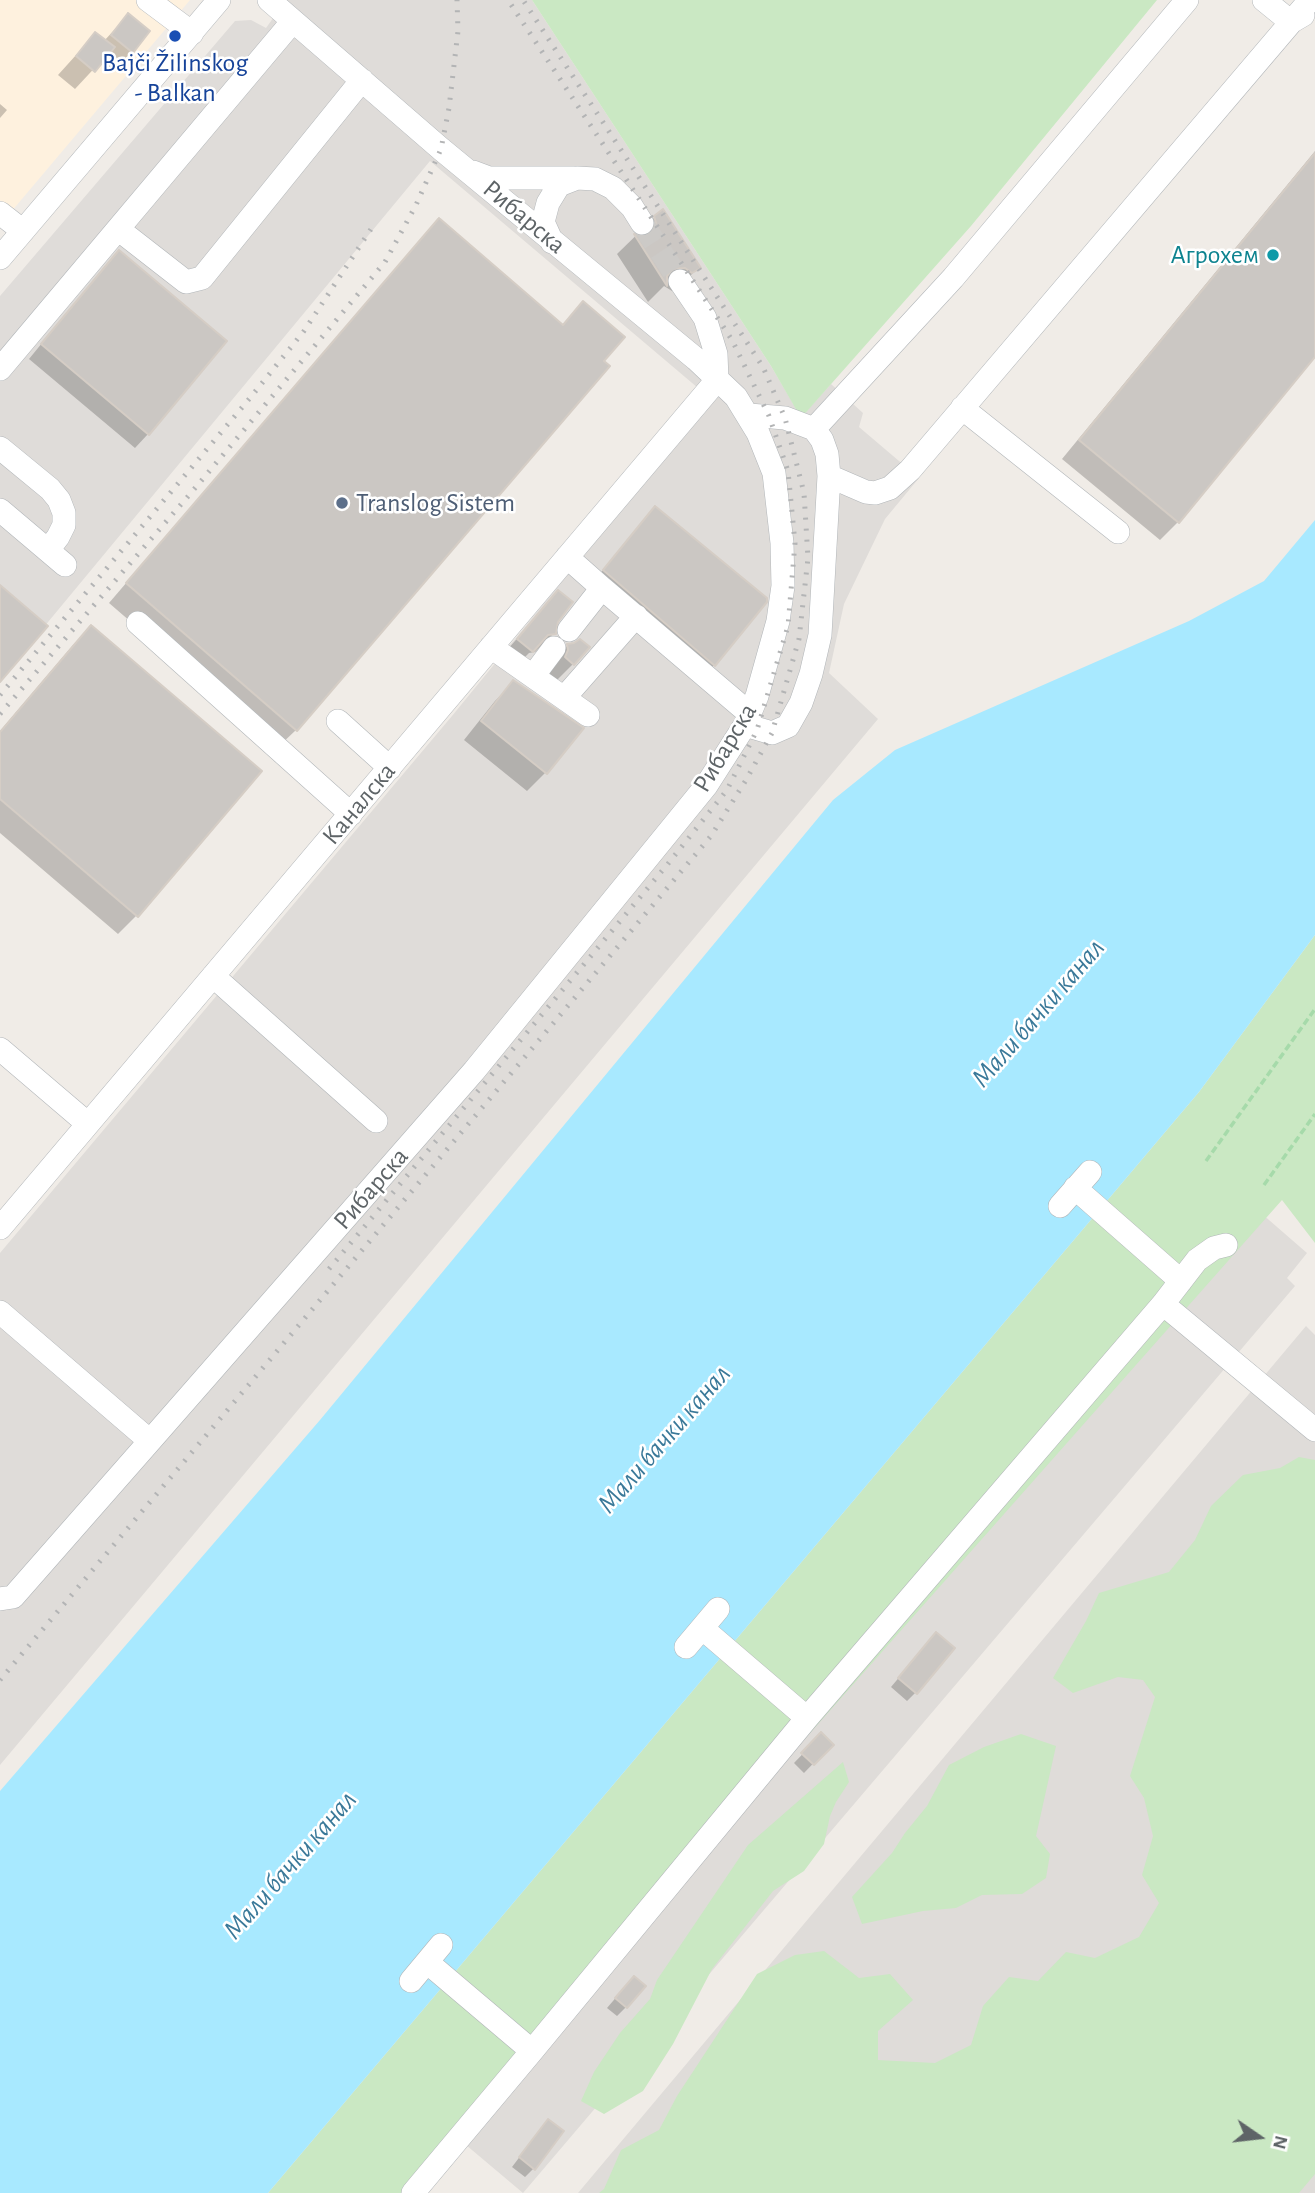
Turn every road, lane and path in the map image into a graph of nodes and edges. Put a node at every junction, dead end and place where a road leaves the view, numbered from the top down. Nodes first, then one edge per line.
1 (148, 0) edge
2 (219, 0) edge
3 (269, 0) edge
4 (1187, 0) edge
5 (1264, 0) edge
6 (1310, 0) edge
7 (1315, 8) edge
8 (293, 21) junction
9 (1291, 22) junction
10 (192, 33) junction
11 (362, 80) junction
12 (467, 170) junction
13 (578, 178) junction
14 (0, 213) edge
15 (642, 223) tunnel mouth
16 (118, 229) junction
17 (23, 231) junction
18 (552, 242) junction
19 (0, 258) edge
20 (680, 281) tunnel mouth
21 (0, 369) edge
22 (718, 380) junction
23 (962, 408) junction
24 (749, 415) junction
25 (814, 429) junction
26 (0, 447) edge
27 (829, 476) junction
28 (0, 510) edge
29 (1118, 532) dead end
30 (567, 557) junction
31 (603, 588) junction
32 (636, 616) junction
33 (138, 623) dead end
34 (569, 629) dead end
35 (491, 647) junction
36 (554, 648) dead end
37 (533, 676) junction
38 (564, 698) junction
39 (588, 715) dead end
40 (747, 720) junction
41 (338, 721) dead end
42 (390, 768) junction
43 (351, 814) junction
44 (214, 976) junction
45 (1315, 1009) edge
46 (0, 1049) edge
47 (1315, 1114) edge
48 (376, 1121) dead end
49 (88, 1124) junction
50 (1206, 1161) dead end
51 (1264, 1185) dead end
52 (1060, 1206) dead end
53 (0, 1228) edge
54 (1226, 1245) dead end
55 (1181, 1281) junction
56 (1163, 1304) junction
57 (0, 1312) edge
58 (1315, 1430) edge
59 (150, 1441) junction
60 (0, 1599) edge
61 (718, 1609) dead end
62 (702, 1628) junction
63 (686, 1647) dead end
64 (807, 1717) junction
65 (411, 1981) dead end
66 (532, 2052) junction
67 (412, 2193) edge

1 - 10 street
2 - 10 street
3 - 8 street, Рибарска
4 - 25 street
5 - 9 street
6 - 9 street
7 - 9 street
8 - 11 street, Рибарска
8 - 16 street
9 - 23 street
10 - 17 street
11 - 12 street, Рибарска
11 - 16 street
12 - 13 street
12 - 18 street, Рибарска
13 - 15 street
13 - 18 street
14 - 17 street
16 - 21 street
17 - 19 street
18 - 22 street, Рибарска
20 - 22 street
22 - 24 street, Рибарска
22 - 30 street, Каналска
23 - 27 street
23 - 29 street
24 - 25 street
24 - 40 street, Рибарска
25 - 27 street
26 - 28 street
27 - 40 street
30 - 31 street
30 - 35 street, Каналска
31 - 32 street
31 - 34 street
32 - 38 street
32 - 40 street
33 - 43 street
35 - 37 street
35 - 42 street, Каналска
36 - 37 street
37 - 38 street
38 - 39 street
40 - 59 street, Рибарска
41 - 42 street
42 - 43 street, Каналска
43 - 44 street, Каналска
44 - 48 street
44 - 49 street, Каналска
45 - 50 path
46 - 49 street
47 - 51 path
49 - 53 street, Каналска
52 - 55 street
54 - 55 street
55 - 56 street
56 - 58 street
56 - 64 street
57 - 59 street
59 - 60 street, Рибарска
61 - 62 street
62 - 63 street
62 - 64 street
64 - 66 street
65 - 66 street
66 - 67 street

